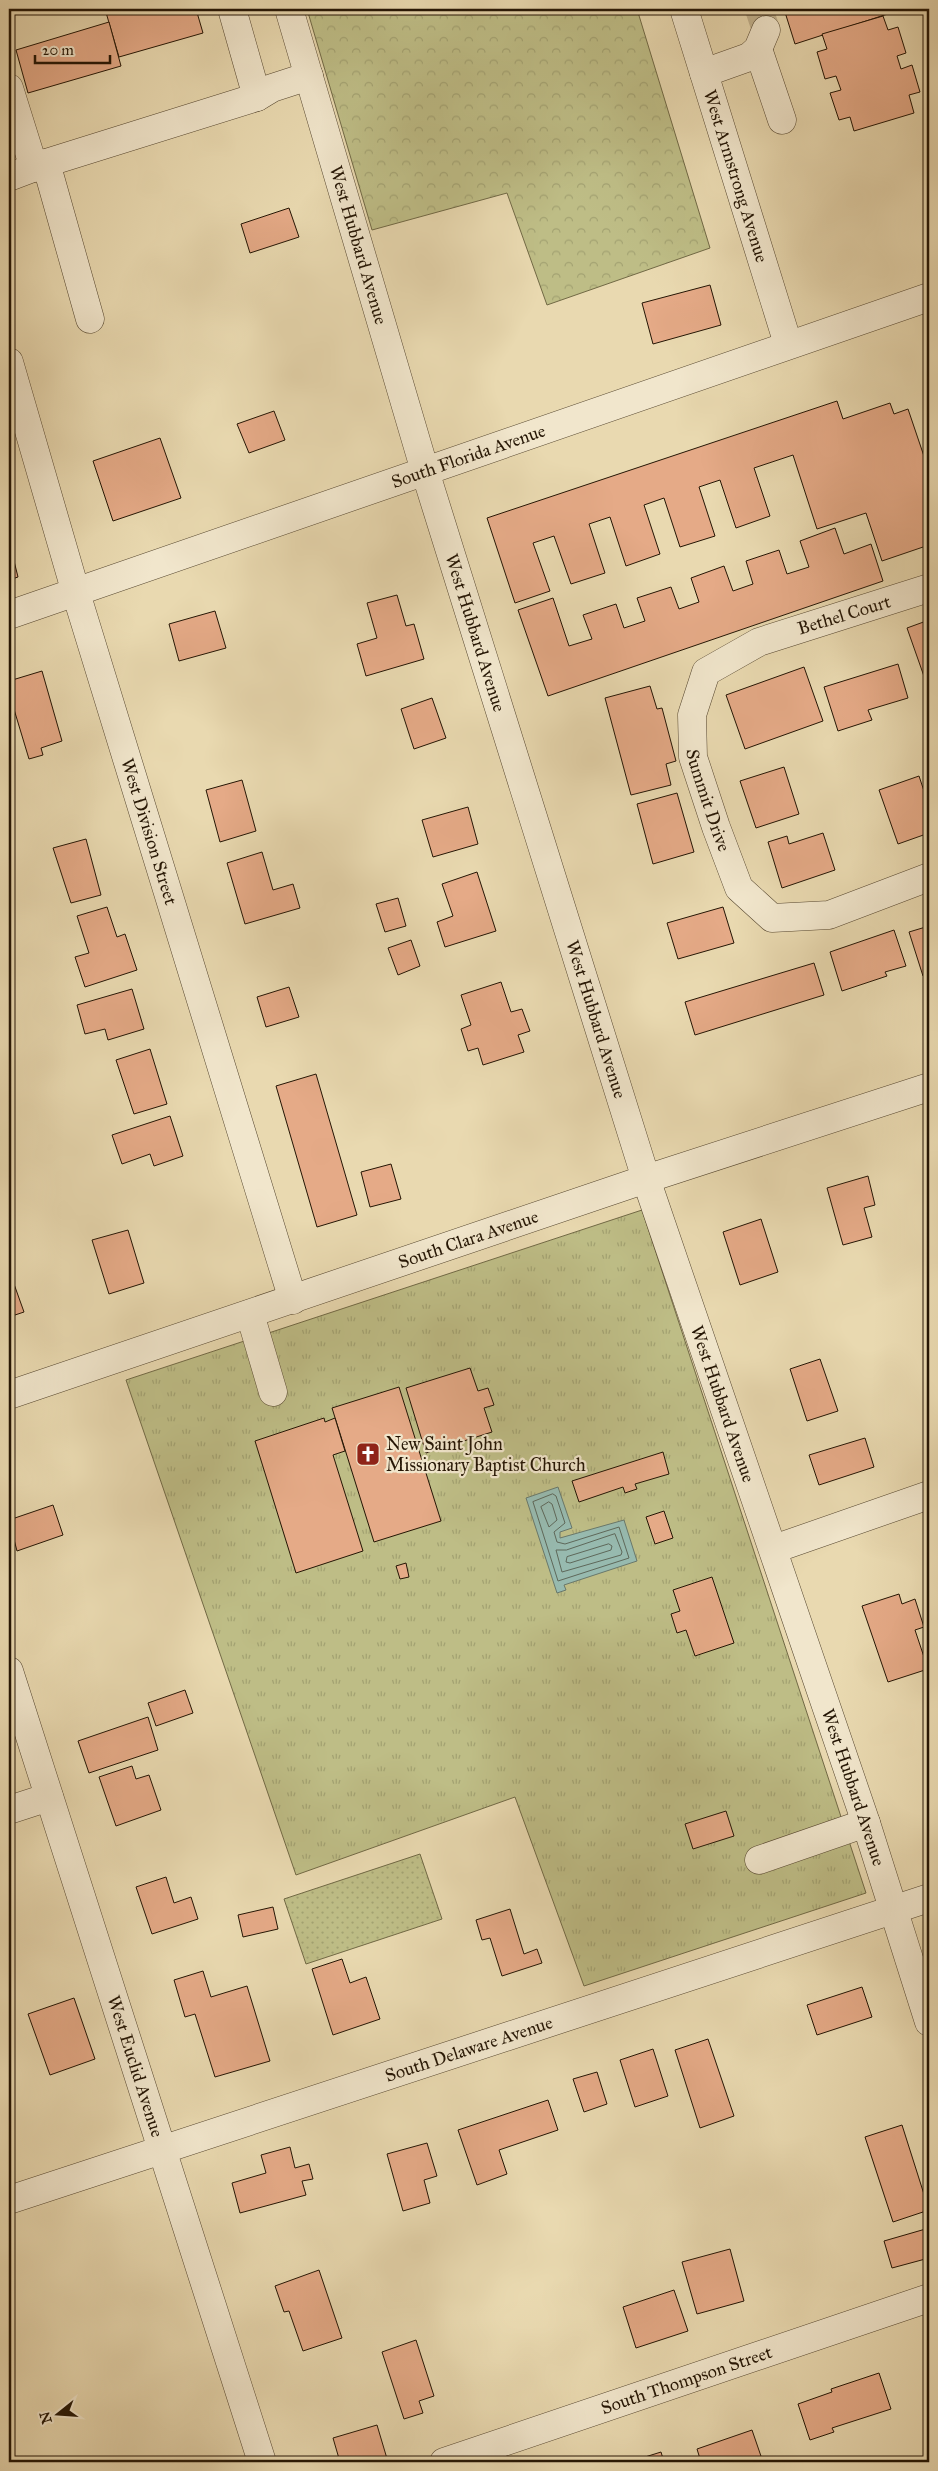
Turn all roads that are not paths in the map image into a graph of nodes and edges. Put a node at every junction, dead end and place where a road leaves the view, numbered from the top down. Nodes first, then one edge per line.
1 (232, 9) edge
2 (289, 9) edge
3 (684, 9) edge
4 (704, 73) junction
5 (309, 76) junction
6 (9, 88) edge
7 (256, 97) junction
8 (782, 120) dead end
9 (29, 170) edge
10 (929, 297) edge
11 (90, 319) dead end
12 (788, 344) junction
13 (9, 362) edge
14 (425, 471) junction
15 (929, 588) edge
16 (76, 593) junction
17 (9, 616) edge
18 (759, 642) joint
19 (929, 878) edge
20 (929, 1087) edge
21 (646, 1179) junction
22 (293, 1300) junction
23 (250, 1314) junction
24 (273, 1392) dead end
25 (9, 1396) edge
26 (929, 1495) edge
27 (774, 1549) junction
28 (9, 1671) edge
29 (49, 1797) junction
30 (9, 1810) edge
31 (866, 1823) junction
32 (759, 1860) dead end
33 (929, 1898) edge
34 (894, 1909) junction
35 (929, 2022) edge
36 (161, 2149) junction
37 (9, 2200) edge
38 (929, 2298) edge
39 (262, 2462) edge
40 (444, 2462) edge

1 - 7 street
2 - 5 street, West Hubbard Avenue
3 - 4 street, West Armstrong Avenue
4 - 8 street
4 - 12 street, West Armstrong Avenue
5 - 7 street
5 - 14 street, West Hubbard Avenue
6 - 9 street
7 - 9 street
9 - 11 street
10 - 12 street, South Florida Avenue
12 - 14 street, South Florida Avenue
13 - 16 street, West Division Street
14 - 16 street, South Florida Avenue
14 - 21 street, West Hubbard Avenue
15 - 18 street, Bethel Court
16 - 17 street, South Florida Avenue
16 - 22 street, West Division Street
18 - 19 street, Summit Drive
20 - 21 street, South Clara Avenue
21 - 22 street, South Clara Avenue
21 - 27 street, West Hubbard Avenue
22 - 23 street, South Clara Avenue
23 - 24 street
23 - 25 street, South Clara Avenue
26 - 27 street
27 - 31 street, West Hubbard Avenue
28 - 29 street, West Euclid Avenue
29 - 30 street
29 - 36 street, West Euclid Avenue
31 - 32 street
31 - 34 street, West Hubbard Avenue
33 - 34 street, South Delaware Avenue
34 - 35 street, West Hubbard Avenue
34 - 36 street, South Delaware Avenue
36 - 37 street, South Delaware Avenue
36 - 39 street, West Euclid Avenue
38 - 40 street, South Thompson Street

